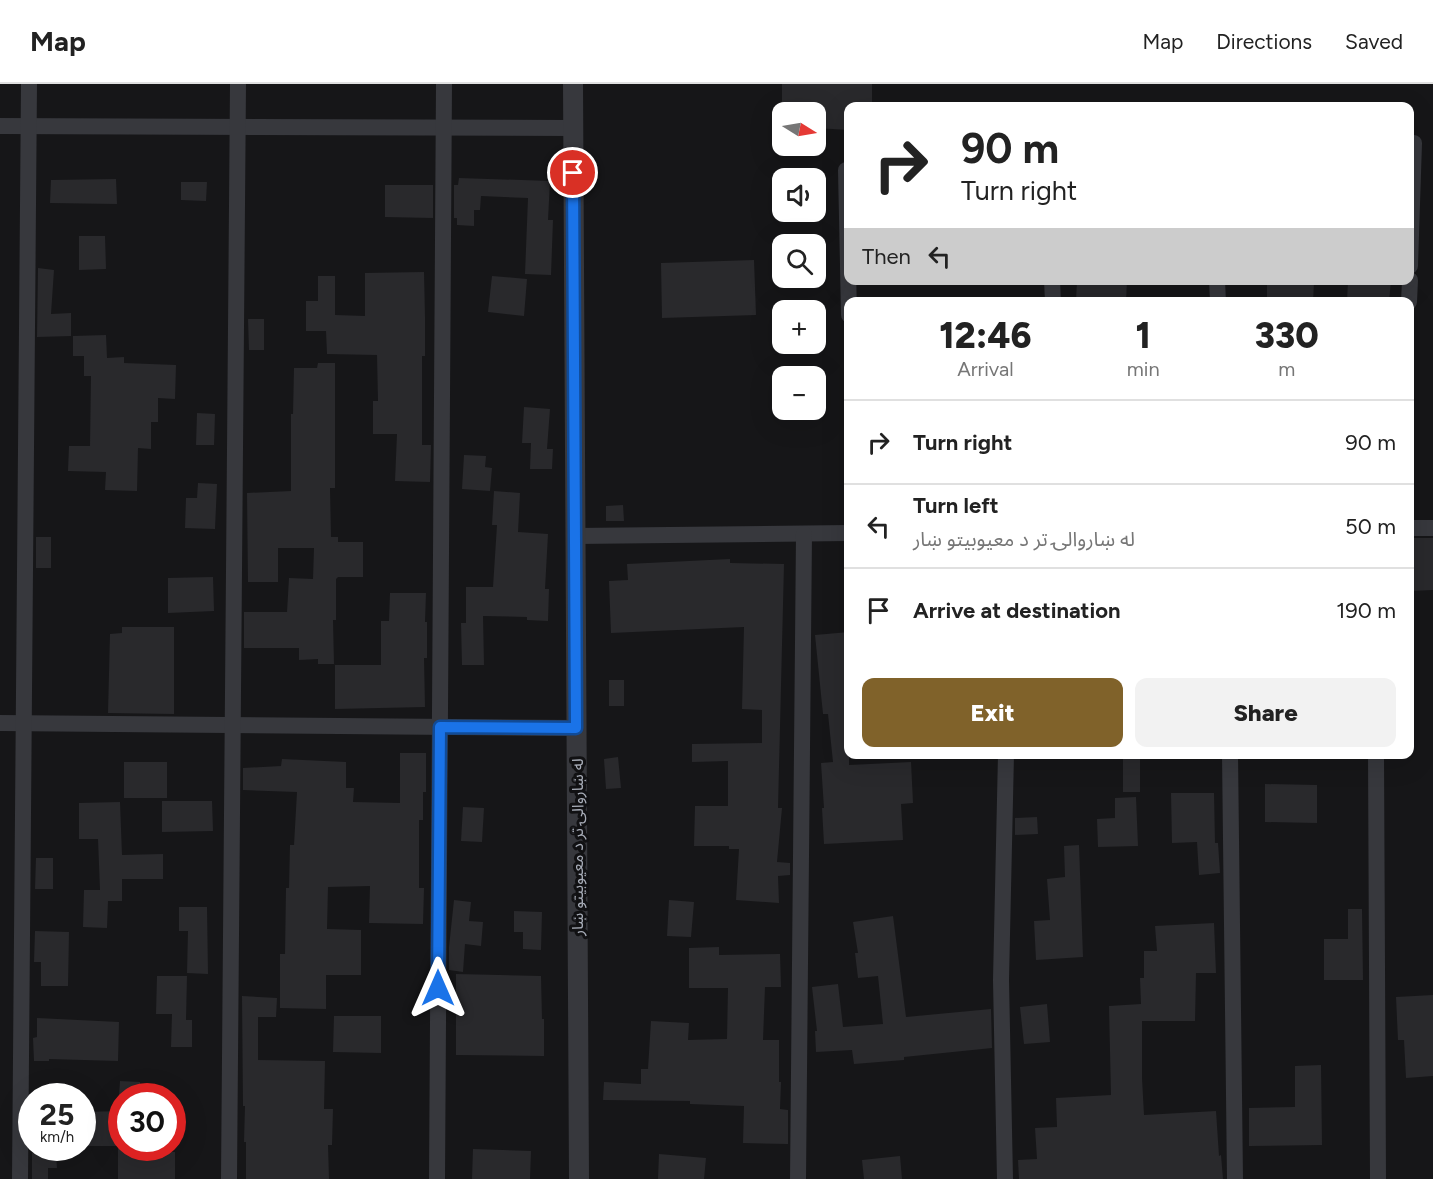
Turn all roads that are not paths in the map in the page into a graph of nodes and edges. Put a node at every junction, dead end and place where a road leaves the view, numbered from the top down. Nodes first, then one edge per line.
1 (29, 84) edge
2 (238, 84) edge
3 (444, 84) edge
4 (573, 84) edge
5 (0, 126) edge
6 (28, 126) junction
7 (238, 126) junction
8 (444, 127) junction
9 (572, 128) junction
10 (1414, 528) edge
11 (1433, 528) edge
12 (844, 533) edge
13 (804, 534) junction
14 (575, 536) junction
15 (0, 723) edge
16 (24, 723) junction
17 (233, 725) junction
18 (440, 727) junction
19 (576, 728) junction
20 (1006, 759) edge
21 (1230, 759) edge
22 (1376, 759) edge
23 (20, 1179) edge
24 (229, 1179) edge
25 (437, 1179) edge
26 (579, 1179) edge
27 (798, 1179) edge
28 (1005, 1179) edge
29 (1235, 1179) edge
30 (1378, 1179) edge

1 - 6 street
2 - 7 street
3 - 8 street
4 - 9 street, له ښاروالۍ تر د معیوبیتو ښار
5 - 6 street
6 - 7 street
6 - 16 street
7 - 8 street
7 - 17 street
8 - 9 street
8 - 18 street
9 - 14 street, له ښاروالۍ تر د معیوبیتو ښار
10 - 11 street
12 - 13 street
13 - 14 street
13 - 27 street
14 - 19 street, له ښاروالۍ تر د معیوبیتو ښار
15 - 16 street
16 - 17 street
16 - 23 street
17 - 18 street
17 - 24 street
18 - 19 street
18 - 25 street
19 - 26 street, له ښاروالۍ تر د معیوبیتو ښار
20 - 28 street
21 - 29 street
22 - 30 street

